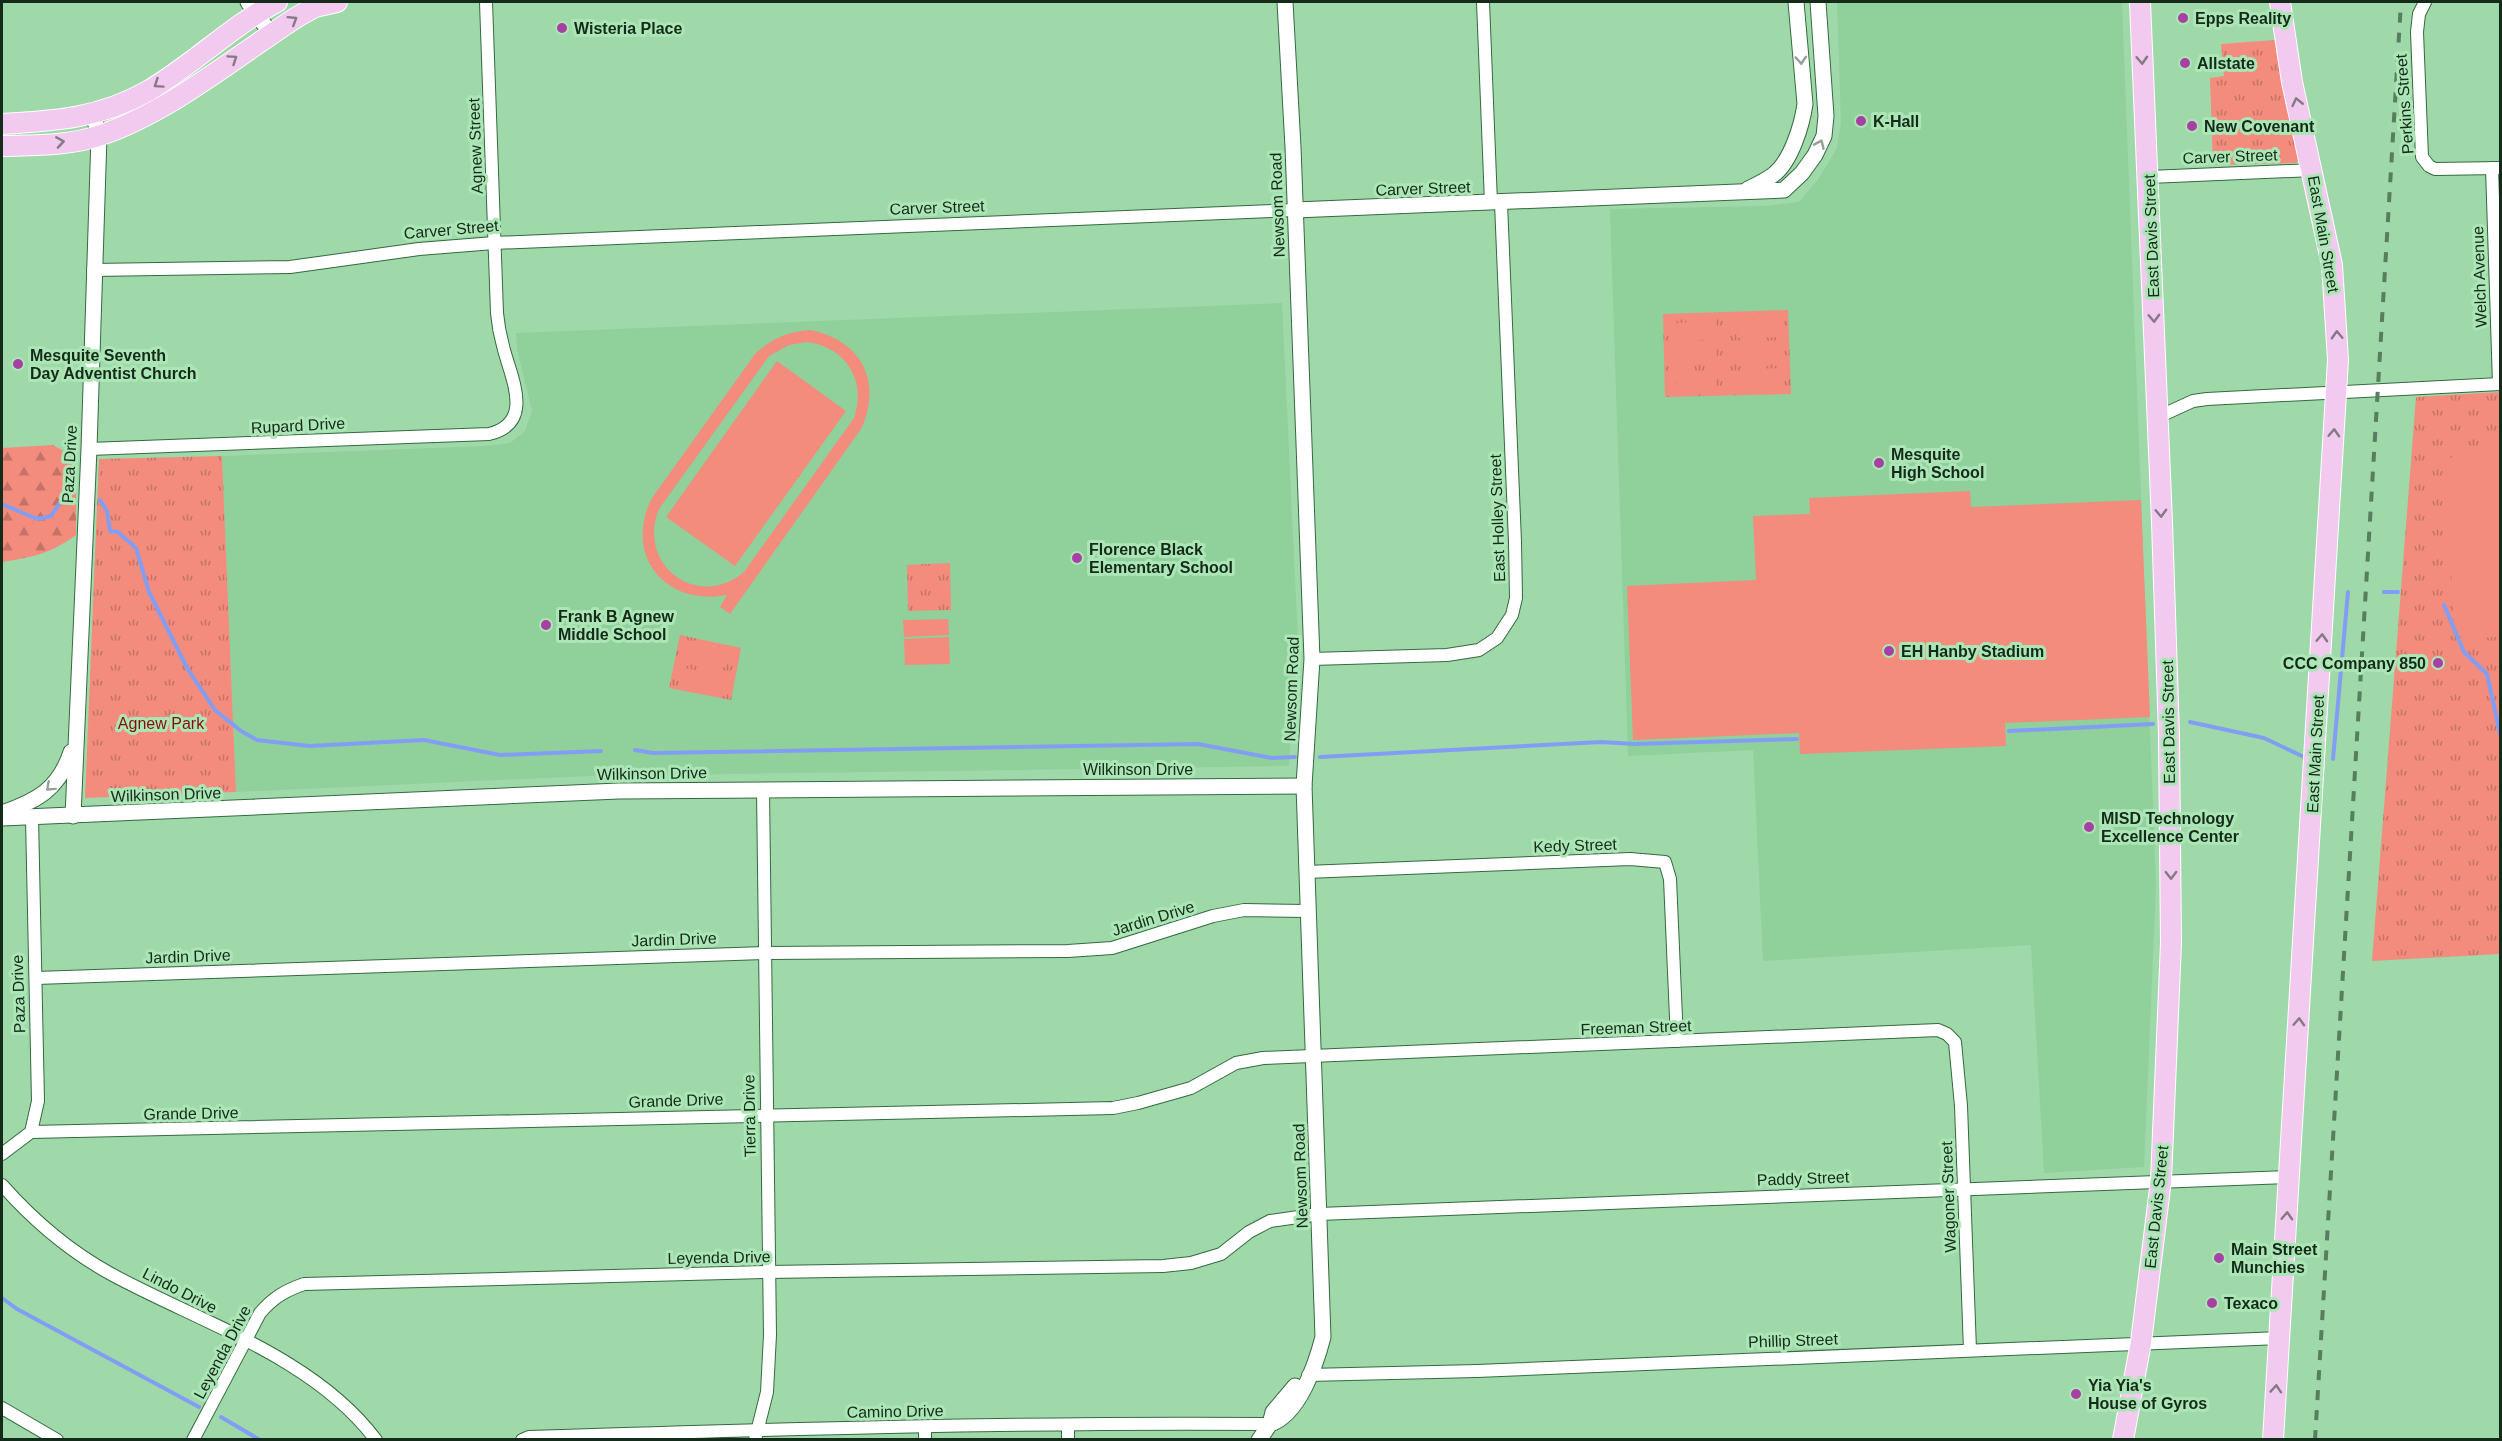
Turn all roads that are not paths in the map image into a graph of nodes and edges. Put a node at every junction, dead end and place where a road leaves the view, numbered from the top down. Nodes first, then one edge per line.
1 (277, 2) edge
2 (337, 2) edge
3 (486, 2) edge
4 (1285, 2) edge
5 (1483, 2) edge
6 (1797, 2) edge
7 (1818, 2) edge
8 (2140, 2) edge
9 (2280, 2) edge
10 (2425, 2) edge
11 (318, 4) edge
12 (252, 7) edge
13 (271, 34) junction
14 (93, 114) junction
15 (2, 124) edge
16 (99, 136) junction
17 (2, 146) edge
18 (2496, 168) edge
19 (2313, 170) junction
20 (2149, 177) junction
21 (1743, 192) junction
22 (1496, 203) junction
23 (1295, 210) junction
24 (494, 243) junction
25 (93, 270) junction
26 (2500, 384) edge
27 (2438, 386) junction
28 (2337, 393) junction
29 (2158, 417) junction
30 (506, 427) joint
31 (89, 449) junction
32 (1312, 659) junction
33 (76, 738) junction
34 (1304, 786) junction
35 (764, 790) junction
36 (2, 813) edge
37 (73, 816) junction
38 (32, 818) junction
39 (2, 819) edge
40 (1306, 873) junction
41 (1307, 911) junction
42 (765, 953) junction
43 (36, 978) junction
44 (1677, 1041) junction
45 (1955, 1042) joint
46 (1313, 1056) junction
47 (766, 1114) junction
48 (31, 1132) junction
49 (2, 1154) edge
50 (2289, 1177) junction
51 (2161, 1180) junction
52 (2, 1185) edge
53 (1964, 1188) junction
54 (1319, 1214) junction
55 (768, 1272) junction
56 (2280, 1338) junction
57 (246, 1342) junction
58 (2141, 1342) junction
59 (1970, 1350) junction
60 (1308, 1375) junction
61 (2, 1408) edge
62 (1270, 1424) junction
63 (1068, 1425) junction
64 (925, 1433) edge
65 (757, 1435) edge
66 (57, 1440) edge
67 (194, 1440) edge
68 (376, 1440) edge
69 (522, 1440) edge
70 (1068, 1440) edge
71 (1259, 1440) edge
72 (2123, 1440) edge
73 (2273, 1440) edge

1 - 12 main road
2 - 11 main road
3 - 24 street, Agnew Street
4 - 23 street, Newsom Road
5 - 22 street, East Holley Street
6 -> 21 street
21 -> 7 street, Carver Street
8 -> 20 main road, East Davis Street
19 -> 9 main road, East Main Street
10 - 18 street, Perkins Street
13 -> 11 main road
12 - 13 street
12 -> 14 main road
16 -> 13 main road
14 - 15 main road
14 - 16 street, Paza Drive
17 -> 16 main road
16 - 25 street, Paza Drive
18 - 26 street, Welch Avenue
19 - 20 street, Carver Street
28 -> 19 main road, East Main Street
20 -> 29 main road, East Davis Street
21 - 22 street, Carver Street
22 - 23 street, Carver Street
22 - 32 street, East Holley Street
23 - 24 street, Carver Street
23 - 32 street, Newsom Road
24 - 25 street, Carver Street
24 - 30 street, Agnew Street
25 - 31 street, Paza Drive
26 - 27 street
27 - 28 street
27 - 28 street
28 - 29 street
50 -> 28 main road, East Main Street
29 -> 51 main road, East Davis Street
30 - 31 street, Rupard Drive
31 - 33 street, Paza Drive
32 - 34 street, Newsom Road
33 -> 36 street
33 - 37 street, Paza Drive
34 - 35 street, Wilkinson Drive
34 - 40 street, Newsom Road
35 - 37 street, Wilkinson Drive
35 - 42 street, Tierra Drive
37 - 38 street, Wilkinson Drive
38 - 39 street, Wilkinson Drive
38 - 43 street, Paza Drive
40 - 41 street, Newsom Road
40 - 44 street, Kedy Street
41 - 42 street, Jardin Drive
41 - 46 street, Newsom Road
42 - 43 street, Jardin Drive
42 - 47 street, Tierra Drive
43 - 48 street, Paza Drive
44 - 45 street, Freeman Street
44 - 46 street, Freeman Street
45 - 53 street, Wagoner Street
46 - 47 street, Grande Drive
46 - 54 street, Newsom Road
47 - 48 street, Grande Drive
47 - 55 street, Tierra Drive
48 - 49 street
50 - 51 street, Paddy Street
56 -> 50 main road, East Main Street
51 - 53 street, Paddy Street
51 - 58 main road, East Davis Street
52 - 57 street, Lindo Drive
53 - 54 street, Paddy Street
53 - 59 street, Wagoner Street
54 - 55 street, Leyenda Drive
54 - 60 street, Newsom Road
55 - 57 street, Leyenda Drive
55 - 65 street, Tierra Drive
56 - 58 street, Phillip Street
73 -> 56 main road, East Main Street
57 - 67 street, Leyenda Drive
57 - 68 street, Lindo Drive
58 - 59 street, Phillip Street
58 - 72 main road, East Davis Street
59 - 60 street, Phillip Street
60 - 62 street, Newsom Road
61 - 66 street
62 - 63 street, Camino Drive
62 - 71 street, Newsom Road
63 - 64 street, Camino Drive
63 - 70 street
64 - 65 street, Camino Drive
65 - 69 street, Camino Drive

